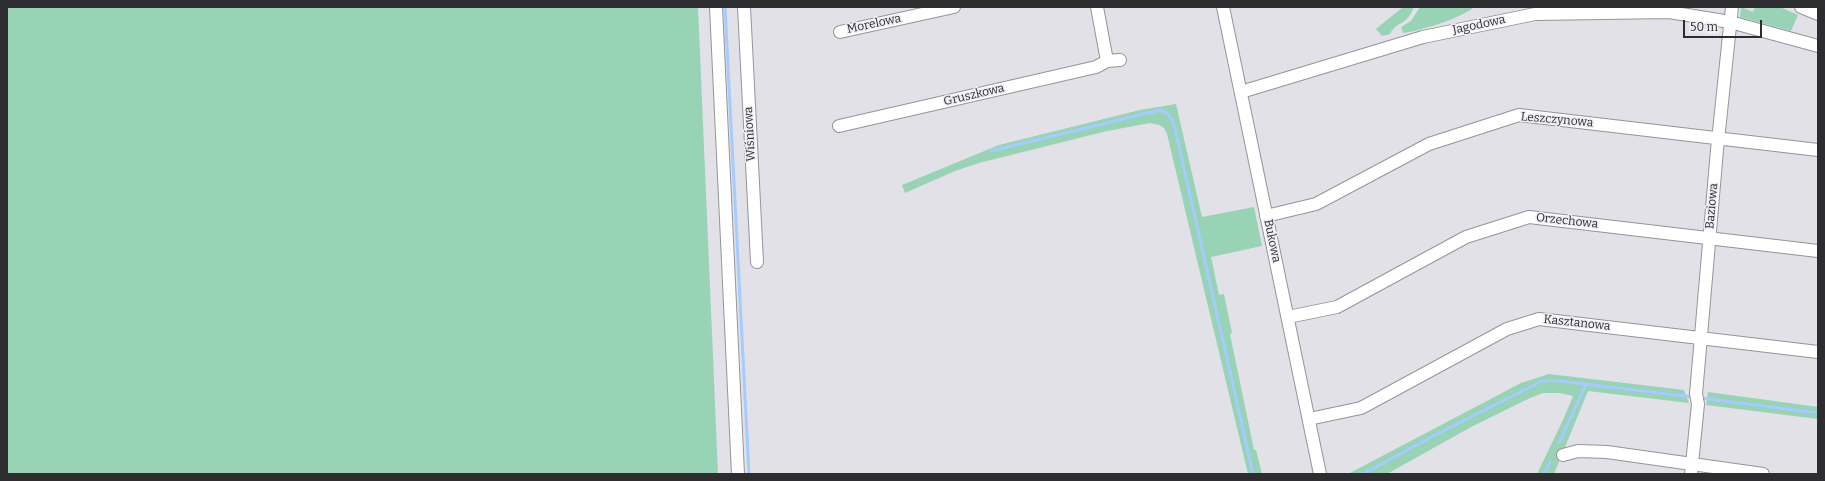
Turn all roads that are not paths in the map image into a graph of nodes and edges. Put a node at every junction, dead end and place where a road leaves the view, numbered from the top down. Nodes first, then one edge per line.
1 (716, 7) edge
2 (744, 7) edge
3 (954, 7) edge
4 (1097, 7) edge
5 (1223, 7) edge
6 (1732, 7) edge
7 (1802, 7) edge
8 (1818, 14) edge
9 (1730, 22) junction
10 (840, 32) dead end
11 (1818, 46) edge
12 (1107, 60) junction
13 (1120, 60) dead end
14 (1241, 92) junction
15 (839, 126) dead end
16 (1718, 138) junction
17 (1818, 150) edge
18 (1266, 216) junction
19 (1710, 238) junction
20 (1818, 251) edge
21 (757, 262) dead end
22 (1288, 317) junction
23 (1701, 338) junction
24 (1818, 352) edge
25 (1308, 419) junction
26 (1563, 455) dead end
27 (1692, 469) edge
28 (738, 474) edge
29 (1320, 474) edge
30 (1763, 474) edge

1 - 28 street
2 - 21 street, Wiśniowa
3 - 10 street, Morelowa
4 - 12 street
5 - 14 street, Bukowa
6 - 9 street, Baziowa
7 - 8 street
9 - 11 street, Jagodowa
9 - 14 street, Jagodowa
9 - 16 street, Baziowa
12 - 13 street
12 - 15 street, Gruszkowa
14 - 18 street, Bukowa
16 - 17 street, Leszczynowa
16 - 18 street, Leszczynowa
16 - 19 street, Baziowa
18 - 22 street, Bukowa
19 - 20 street, Orzechowa
19 - 22 street, Orzechowa
19 - 23 street, Baziowa
22 - 25 street, Bukowa
23 - 24 street, Kasztanowa
23 - 25 street, Kasztanowa
23 - 27 street, Baziowa
25 - 29 street, Bukowa
26 - 27 street
27 - 30 street

